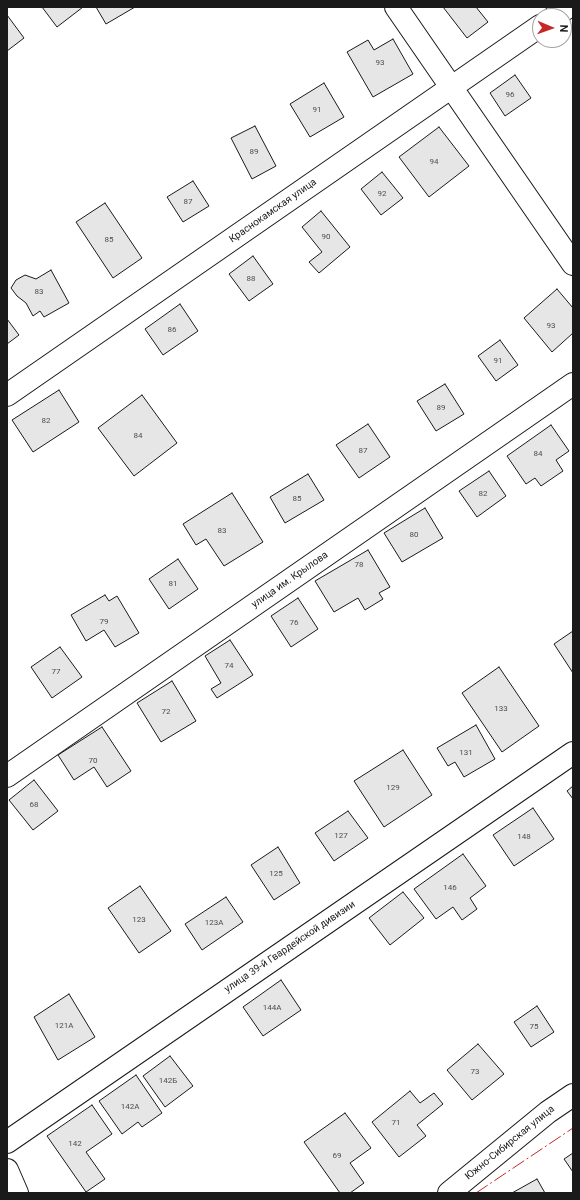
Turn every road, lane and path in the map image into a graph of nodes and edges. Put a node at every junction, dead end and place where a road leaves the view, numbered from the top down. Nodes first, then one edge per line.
1 (396, 7) edge
2 (532, 32) edge
3 (452, 87) junction
4 (573, 264) edge
5 (573, 384) edge
6 (7, 395) edge
7 (573, 753) edge
8 (7, 776) edge
9 (573, 1095) edge
10 (7, 1142) edge
11 (7, 1170) edge
12 (17, 1193) edge
13 (449, 1193) edge

1 - 3 street
2 - 3 street, Краснокамская улица
3 - 4 street
3 - 6 street, Краснокамская улица
5 - 8 street, улица им. Крылова
7 - 10 street, улица 39-й Гвардейской дивизии
9 - 13 street, Южно-Сибирская улица
11 - 12 street

